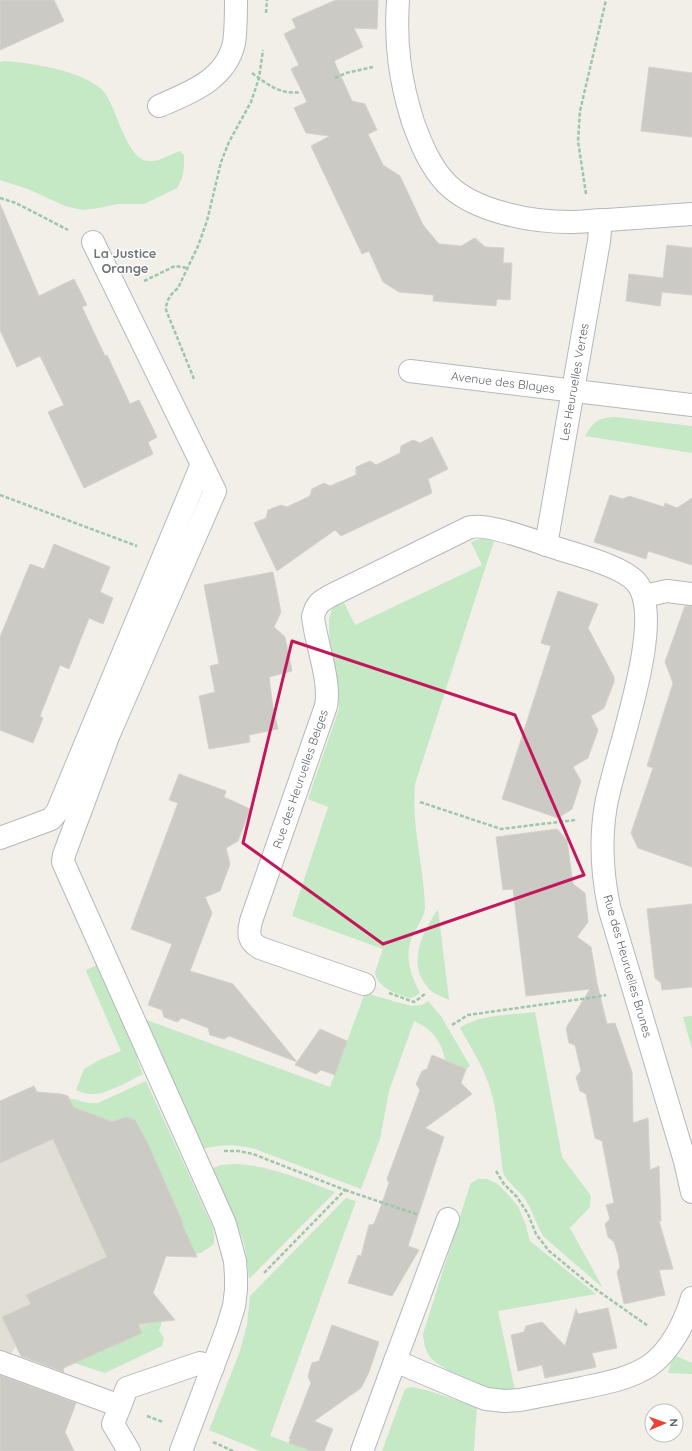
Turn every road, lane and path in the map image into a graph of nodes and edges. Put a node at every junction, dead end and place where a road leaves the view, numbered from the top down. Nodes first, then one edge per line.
1 (236, 0) edge
2 (267, 0) edge
3 (398, 0) edge
4 (606, 0) edge
5 (266, 14) dead end
6 (264, 44) dead end
7 (229, 57) junction
8 (399, 64) junction
9 (259, 78) junction
10 (335, 78) dead end
11 (300, 92) dead end
12 (159, 106) dead end
13 (0, 198) edge
14 (692, 214) edge
15 (596, 220) junction
16 (93, 242) joint
17 (188, 268) junction
18 (146, 280) dead end
19 (410, 371) dead end
20 (195, 383) dead end
21 (573, 391) junction
22 (692, 405) edge
23 (202, 464) junction
24 (0, 495) edge
25 (506, 532) joint
26 (546, 545) junction
27 (164, 556) junction
28 (692, 594) edge
29 (644, 596) junction
30 (420, 802) dead end
31 (604, 820) junction
32 (0, 838) edge
33 (364, 984) joint
34 (633, 986) junction
35 (426, 993) dead end
36 (452, 1025) dead end
37 (196, 1159) junction
38 (496, 1171) dead end
39 (345, 1190) junction
40 (692, 1192) edge
41 (447, 1222) joint
42 (236, 1290) junction
43 (692, 1298) edge
44 (671, 1342) junction
45 (395, 1361) junction
46 (0, 1362) edge
47 (213, 1367) junction
48 (120, 1406) junction
49 (185, 1441) edge
50 (129, 1451) edge
51 (362, 1451) edge

1 - 7 street
2 - 5 path
3 - 8 street
4 - 15 path
6 - 9 path
7 - 9 path
7 - 12 street
8 - 10 path
8 - 15 street
9 - 11 path
9 - 17 path
13 - 16 path
14 - 15 street
15 - 21 street, Les Heuruelles Vertes
16 - 23 street
17 - 18 path
17 - 20 path
19 - 21 street, Avenue des Blayes
21 - 22 street, Avenue des Blayes
21 - 26 street, Les Heuruelles Vertes
23 - 27 street
23 - 37 street
24 - 27 path
25 - 26 street, Rue des Heuruelles Brunes
25 - 33 street, Rue des Heuruelles Beiges
26 - 29 street, Rue des Heuruelles Brunes
27 - 32 street
28 - 29 street
29 - 31 street, Rue des Heuruelles Brunes
30 - 31 path
31 - 34 street, Rue des Heuruelles Brunes
33 - 35 path
34 - 36 path
34 - 40 street, Rue des Heuruelles Brunes
37 - 39 path
37 - 42 street
38 - 44 path
39 - 41 path
39 - 42 path
41 - 45 street
42 - 47 street
43 - 44 street
44 - 45 street
45 - 51 street
46 - 48 street
47 - 48 street
47 - 49 street
48 - 50 street

